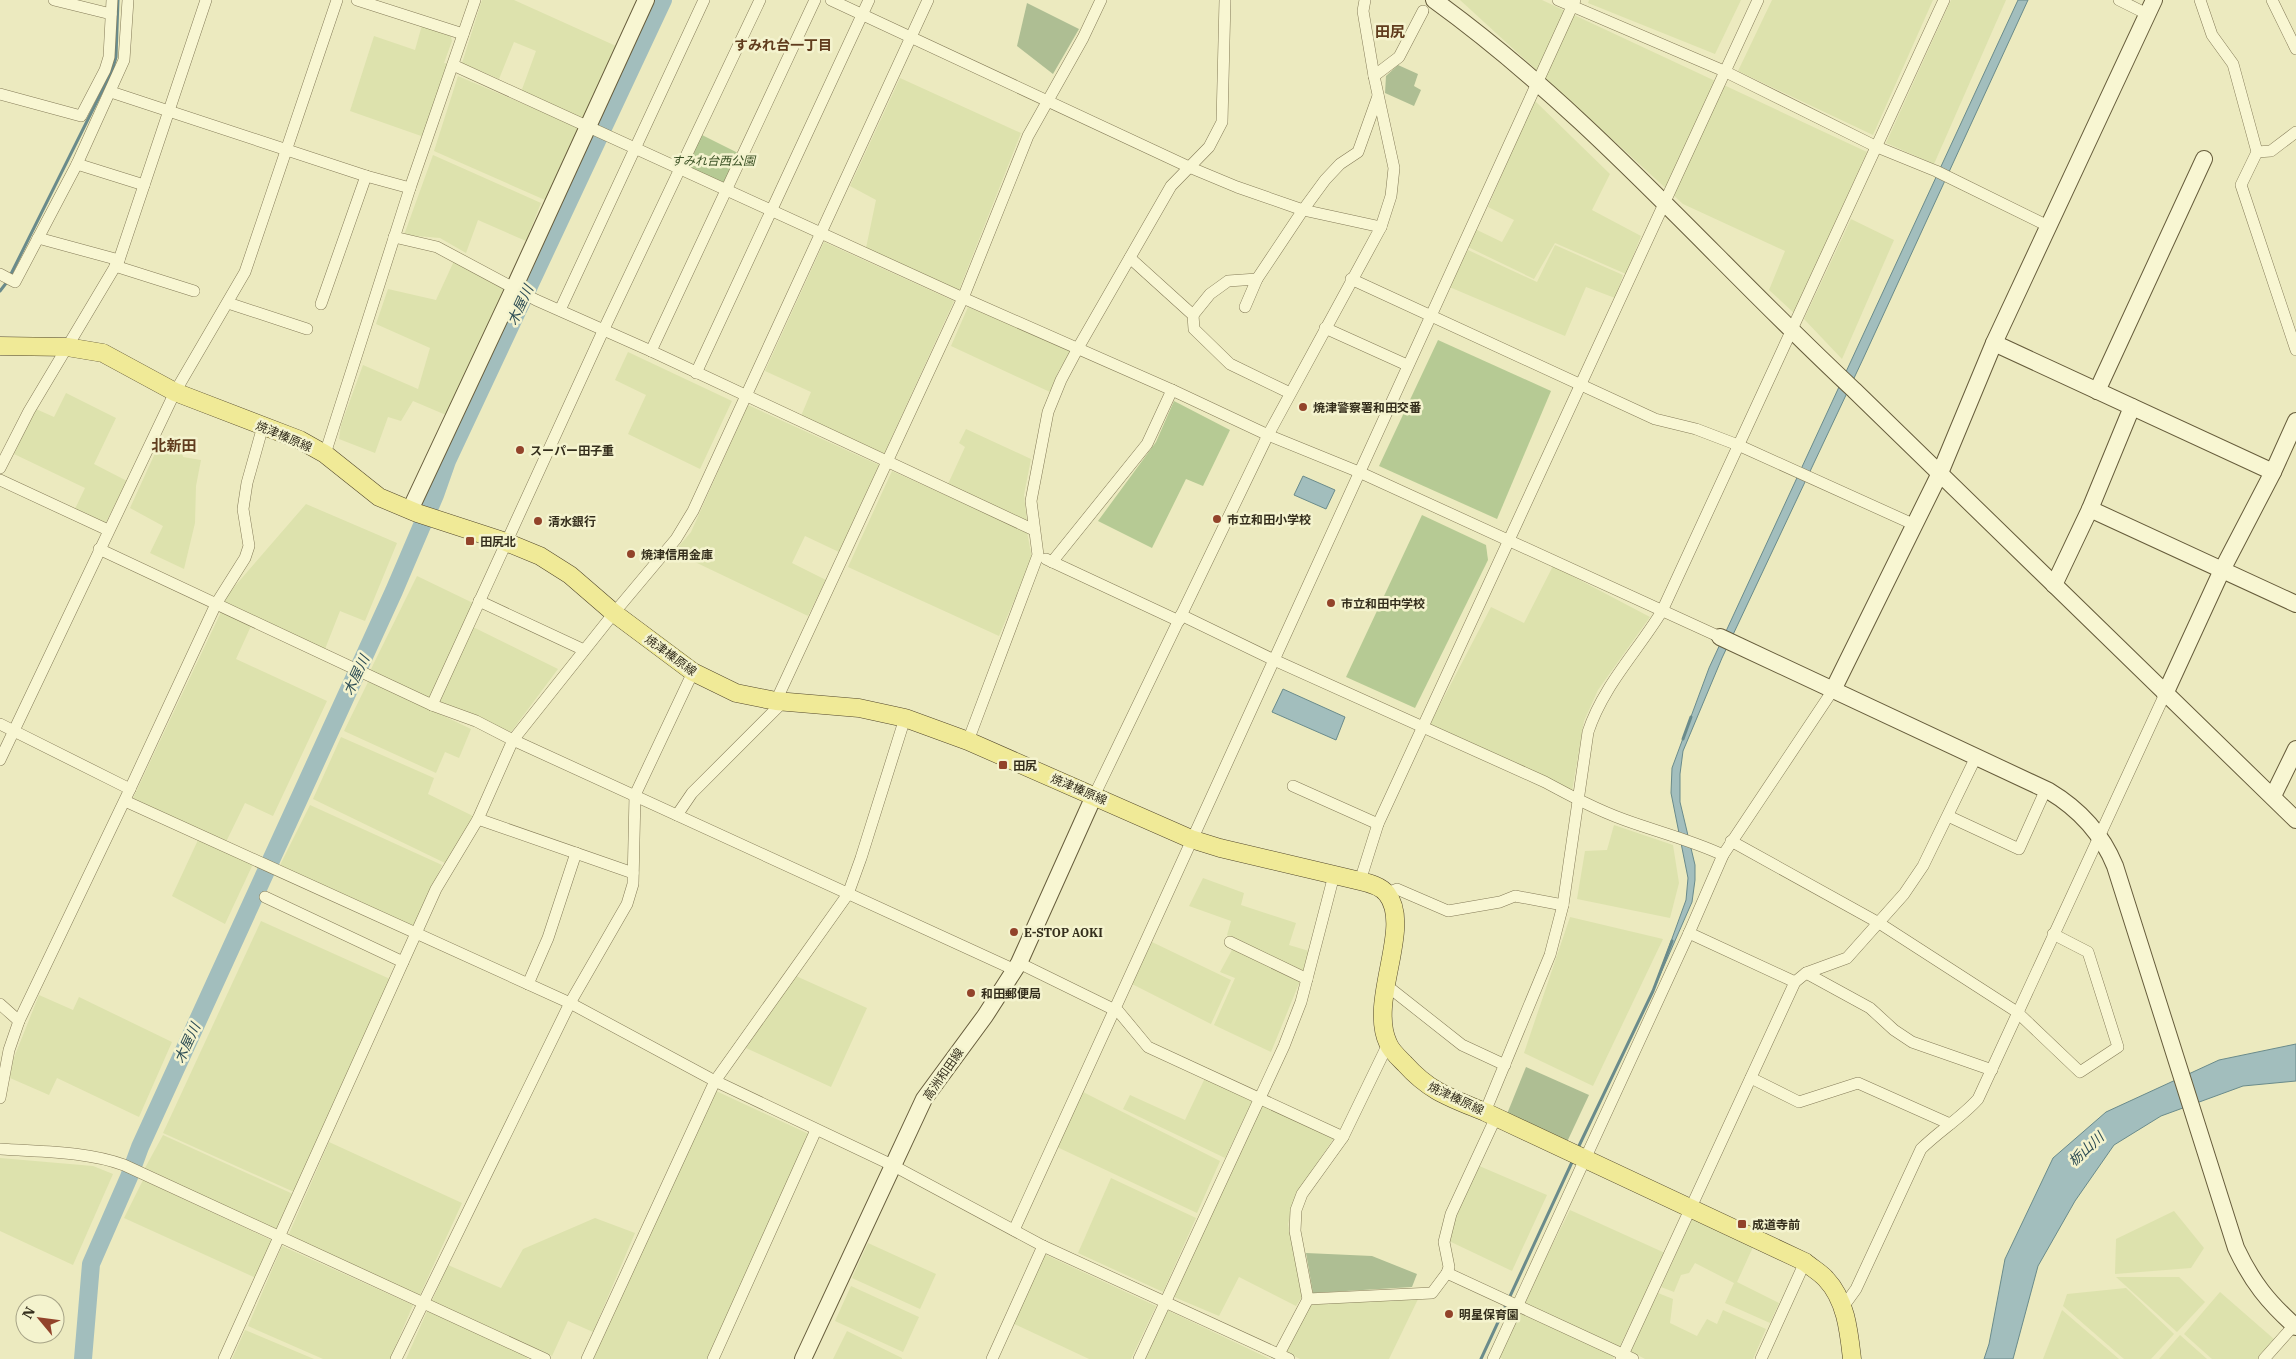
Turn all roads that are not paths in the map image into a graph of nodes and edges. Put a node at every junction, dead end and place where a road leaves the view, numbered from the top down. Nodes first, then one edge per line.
1 (54, 0) edge
2 (112, 0) edge
3 (128, 0) edge
4 (206, 0) edge
5 (337, 0) edge
6 (357, 0) edge
7 (475, 0) edge
8 (646, 0) edge
9 (704, 0) edge
10 (760, 0) edge
11 (815, 0) edge
12 (831, 0) edge
13 (870, 0) edge
14 (928, 0) edge
15 (1101, 0) edge
16 (1225, 0) edge
17 (1365, 0) edge
18 (1558, 0) edge
19 (1758, 0) edge
20 (1944, 0) edge
21 (2119, 0) edge
22 (2200, 0) edge
23 (2272, 0) edge
24 (1573, 3) edge
25 (1428, 6) edge
26 (2150, 7) edge
27 (111, 14) junction
28 (863, 15) junction
29 (463, 34) junction
30 (911, 37) junction
31 (2296, 49) edge
32 (454, 65) junction
33 (1724, 71) junction
34 (1374, 76) junction
35 (1538, 84) junction
36 (111, 92) junction
37 (0, 94) edge
38 (1378, 96) junction
39 (1047, 101) junction
40 (169, 111) junction
41 (587, 125) junction
42 (2296, 132) edge
43 (1877, 147) junction
44 (636, 148) junction
45 (287, 150) junction
46 (2257, 152) junction
47 (2204, 159) dead end
48 (77, 164) junction
49 (1189, 167) junction
50 (681, 169) junction
51 (366, 176) junction
52 (144, 184) junction
53 (410, 188) junction
54 (727, 190) junction
55 (1664, 202) junction
56 (1302, 210) junction
57 (772, 211) junction
58 (2050, 226) junction
59 (1381, 227) junction
60 (821, 234) junction
61 (394, 237) junction
62 (38, 238) junction
63 (1130, 258) junction
64 (117, 263) junction
65 (0, 274) edge
66 (1257, 279) junction
67 (1351, 279) junction
68 (518, 290) junction
69 (194, 291) dead end
70 (963, 298) junction
71 (228, 303) junction
72 (321, 304) dead end
73 (1245, 306) dead end
74 (560, 310) junction
75 (1193, 315) junction
76 (1429, 316) junction
77 (1325, 328) junction
78 (307, 329) dead end
79 (603, 332) junction
80 (1792, 332) junction
81 (1994, 343) junction
82 (0, 346) edge
83 (66, 347) junction
84 (1078, 348) junction
85 (2296, 350) edge
86 (651, 352) junction
87 (1407, 365) junction
88 (696, 373) junction
89 (1581, 386) junction
90 (1172, 390) junction
91 (2098, 391) junction
92 (175, 392) junction
93 (1290, 393) junction
94 (745, 396) junction
95 (2132, 407) junction
96 (2296, 421) edge
97 (263, 426) junction
98 (1268, 436) junction
99 (1738, 445) junction
100 (324, 454) junction
101 (888, 462) junction
102 (0, 468) edge
103 (1359, 472) junction
104 (2273, 472) junction
105 (1940, 473) junction
106 (0, 480) edge
107 (2090, 509) junction
108 (414, 512) junction
109 (1915, 525) junction
110 (108, 530) junction
111 (1034, 530) junction
112 (1508, 540) junction
113 (506, 542) junction
114 (98, 549) junction
115 (1038, 555) junction
116 (1052, 562) junction
117 (2222, 570) junction
118 (2054, 585) junction
119 (479, 601) junction
120 (216, 604) junction
121 (2296, 604) edge
122 (1662, 611) junction
123 (614, 613) junction
124 (1180, 618) junction
125 (1727, 640) joint
126 (584, 650) junction
127 (1272, 660) junction
128 (693, 672) junction
129 (1833, 690) junction
130 (2165, 694) junction
131 (780, 701) junction
132 (432, 705) junction
133 (905, 718) junction
134 (0, 724) edge
135 (1423, 728) junction
136 (14, 731) junction
137 (513, 740) junction
138 (968, 741) junction
139 (2296, 749) edge
140 (1976, 757) junction
141 (0, 760) edge
142 (1293, 786) dead end
143 (130, 789) junction
144 (2046, 789) junction
145 (635, 795) junction
146 (1094, 796) junction
147 (2273, 796) junction
148 (1578, 799) junction
149 (125, 801) junction
150 (677, 815) junction
151 (1948, 816) junction
152 (478, 819) junction
153 (2296, 820) edge
154 (1378, 824) junction
155 (2099, 837) junction
156 (1191, 839) junction
157 (1731, 841) junction
158 (576, 853) junction
159 (1723, 855) junction
160 (633, 873) junction
161 (1334, 875) junction
162 (1360, 880) junction
163 (1387, 893) junction
164 (848, 894) junction
165 (265, 898) dead end
166 (1563, 905) junction
167 (1879, 923) junction
168 (416, 933) junction
169 (1689, 933) junction
170 (2053, 934) junction
171 (1230, 942) dead end
172 (403, 962) junction
173 (1017, 967) junction
174 (1806, 972) junction
175 (1307, 979) junction
176 (1795, 982) junction
177 (528, 984) junction
178 (1386, 985) junction
179 (570, 1003) junction
180 (0, 1004) edge
181 (1114, 1009) junction
182 (2017, 1012) junction
183 (19, 1021) junction
184 (1388, 1044) junction
185 (1505, 1066) junction
186 (1992, 1070) junction
187 (1751, 1078) junction
188 (714, 1081) junction
189 (0, 1098) edge
190 (1260, 1099) junction
191 (1491, 1114) junction
192 (1950, 1124) junction
193 (816, 1130) junction
194 (1343, 1137) junction
195 (0, 1149) edge
196 (1586, 1158) junction
197 (892, 1165) junction
198 (1692, 1208) junction
199 (1014, 1230) junction
200 (279, 1238) junction
201 (1044, 1246) junction
202 (1805, 1262) junction
203 (1447, 1273) junction
204 (1308, 1299) junction
205 (1165, 1302) junction
206 (422, 1303) junction
207 (1517, 1306) junction
208 (1843, 1307) junction
209 (2295, 1325) edge
210 (1284, 1357) edge
211 (1626, 1357) edge
212 (224, 1359) edge
213 (396, 1359) edge
214 (544, 1359) edge
215 (587, 1359) edge
216 (713, 1359) edge
217 (803, 1359) edge
218 (992, 1359) edge
219 (1139, 1359) edge
220 (1493, 1359) edge
221 (1761, 1359) edge
222 (1852, 1359) edge
223 (2264, 1359) edge

1 - 27 street
2 - 27 street
3 - 36 street
4 - 40 street
5 - 45 street
6 - 29 street
7 - 29 street
8 - 41 street
9 - 44 street
10 - 50 street
11 - 54 street
12 - 28 street
13 - 28 street
14 - 30 street
15 - 39 street
16 - 49 street
17 - 34 street
18 - 24 street
19 - 33 street
20 - 43 street
21 - 26 street
22 - 46 street
23 - 31 street
24 - 33 street
24 - 35 street
25 - 34 street
25 - 35 street
26 - 58 street
27 - 37 street
28 - 30 street
28 - 57 street
29 - 32 street
30 - 39 street
30 - 60 street
32 - 41 street
32 - 53 street
33 - 43 street
33 - 55 street
34 - 38 street
35 - 55 street
35 - 76 street
36 - 40 street
36 - 48 street
38 - 56 street
38 - 59 street
39 - 49 street
39 - 70 street
40 - 45 street
40 - 52 street
41 - 44 street
41 - 68 street
42 - 46 street
43 - 58 street
43 - 80 street
44 - 50 street
44 - 74 street
45 - 51 street
45 - 71 street
46 - 85 street
47 - 91 street
48 - 52 street
48 - 62 street
49 - 56 street
49 - 63 street
50 - 54 street
50 - 79 street
51 - 53 street
51 - 72 street
52 - 64 street
53 - 61 street
54 - 57 street
54 - 86 street
55 - 80 street
55 - 89 street
56 - 59 street
56 - 66 street
57 - 60 street
57 - 88 street
58 - 81 street
59 - 67 street
60 - 70 street
60 - 94 street
61 - 68 street
61 - 100 street
62 - 64 street
62 - 65 street
63 - 75 street
63 - 84 street
64 - 69 street
64 - 83 street
66 - 73 street
66 - 75 street
67 - 76 street
67 - 77 street
68 - 74 street
68 - 108 street
70 - 84 street
70 - 101 street
71 - 78 street
71 - 92 street
74 - 79 street
75 - 93 street
76 - 87 street
76 - 89 street
77 - 87 street
77 - 93 street
79 - 86 street
79 - 113 street
80 - 99 street
80 - 105 street
81 - 91 street
81 - 105 street
82 - 83 main road, 焼津榛原線
83 - 92 main road, 焼津榛原線
83 - 102 street
84 - 90 street
84 - 111 street
86 - 88 street
87 - 103 street
88 - 94 street
89 - 99 street
89 - 112 street
90 - 98 street
90 - 116 street
91 - 95 street
92 - 97 main road, 焼津榛原線
92 - 110 street
93 - 98 street
94 - 101 street
94 - 123 street
95 - 104 street
95 - 107 street
96 - 104 street
97 - 100 main road, 焼津榛原線
97 - 120 street
98 - 103 street
98 - 124 street
99 - 109 street
99 - 122 street
100 - 108 main road, 焼津榛原線
101 - 111 street
101 - 131 street
103 - 112 street
103 - 127 street
104 - 117 street
105 - 109 street
105 - 118 street
106 - 110 street
107 - 117 street
107 - 118 street
108 - 113 main road, 焼津榛原線
109 - 129 street
110 - 114 street
111 - 115 street
112 - 122 street
112 - 135 street
113 - 119 street
113 - 123 main road, 焼津榛原線
114 - 120 street
114 - 136 street
115 - 116 street
115 - 138 street
116 - 124 street
117 - 121 street
117 - 130 street
118 - 130 street
119 - 126 street
119 - 132 street
120 - 132 street
120 - 143 street
122 - 125 street
122 - 148 street
123 - 126 street
123 - 128 main road, 焼津榛原線
124 - 127 street
124 - 146 street
125 - 129 street
126 - 137 street
127 - 135 street
127 - 156 street
128 - 131 main road, 焼津榛原線
128 - 145 street
129 - 140 street
129 - 157 street
130 - 147 street
130 - 155 street
131 - 133 main road, 焼津榛原線
131 - 150 street
132 - 137 street
133 - 138 main road, 焼津榛原線
133 - 164 street
134 - 136 street
135 - 148 street
135 - 154 street
136 - 141 street
136 - 143 street
137 - 145 street
137 - 152 street
138 - 146 main road, 焼津榛原線
139 - 147 street
140 - 144 street
140 - 151 street
142 - 154 street
143 - 149 street
144 - 151 street
144 - 155 street
145 - 150 street
145 - 160 street
146 - 156 main road, 焼津榛原線
146 - 173 street, 高洲和田線
147 - 153 street
148 - 159 street
148 - 166 street
149 - 168 street
149 - 183 street
150 - 164 street
151 - 167 street
152 - 158 street
152 - 168 street
154 - 162 street
155 - 170 street
155 - 209 street
156 - 161 main road, 焼津榛原線
156 - 181 street
157 - 159 street
157 - 167 street
158 - 160 street
158 - 177 street
159 - 169 street
160 - 179 street
161 - 162 main road, 焼津榛原線
161 - 175 street
162 - 163 main road, 焼津榛原線
163 - 166 street
163 - 178 main road, 焼津榛原線
164 - 173 street
164 - 188 street
165 - 172 street
166 - 185 street
167 - 174 street
167 - 182 street
168 - 172 street
168 - 177 street
169 - 176 street
169 - 196 street
170 - 182 street
170 - 182 street
171 - 175 street
172 - 200 street
173 - 181 street
173 - 197 street, 高洲和田線
174 - 176 street
174 - 186 street
175 - 190 street
176 - 187 street
177 - 179 street
178 - 184 main road, 焼津榛原線
178 - 185 street
179 - 188 street
179 - 206 street
180 - 183 street
181 - 190 street
181 - 199 street
182 - 186 street
183 - 189 street
184 - 191 main road, 焼津榛原線
184 - 194 street
185 - 191 street
186 - 192 street
187 - 192 street
187 - 198 street
188 - 193 street
188 - 215 street
190 - 194 street
190 - 205 street
191 - 196 main road, 焼津榛原線
191 - 203 street
192 - 208 street
193 - 197 street
193 - 216 street
194 - 204 street
195 - 200 street
196 - 198 main road, 焼津榛原線
196 - 207 street
197 - 199 street
197 - 217 street, 高洲和田線
198 - 202 main road, 焼津榛原線
198 - 211 street
199 - 201 street
200 - 206 street
200 - 212 street
201 - 205 street
201 - 218 street
202 - 208 main road, 焼津榛原線
202 - 221 street
203 - 204 street
203 - 207 street
204 - 210 street
205 - 210 street
205 - 219 street
206 - 213 street
206 - 214 street
207 - 211 street
207 - 220 street
208 - 222 main road, 焼津榛原線
209 - 223 street

